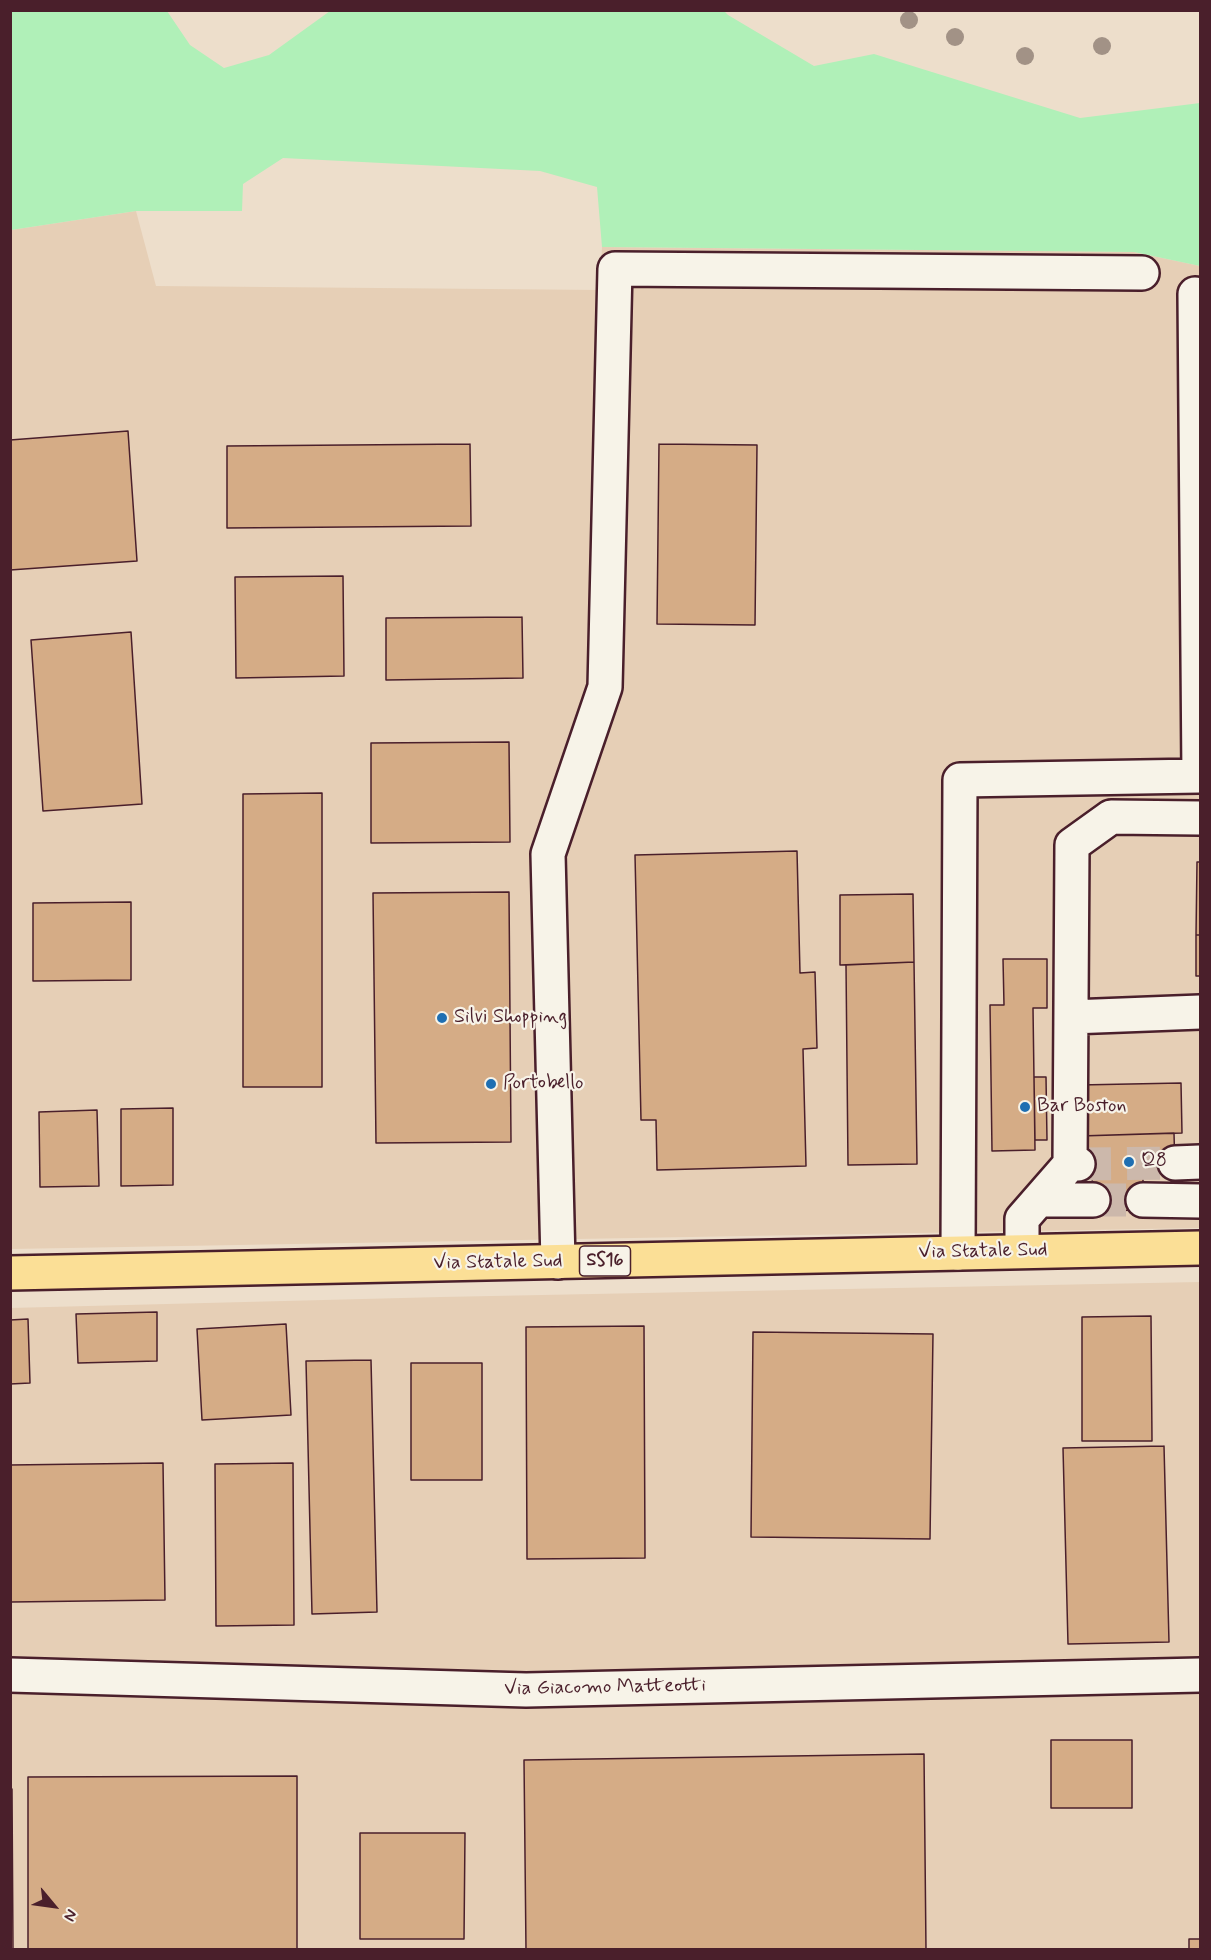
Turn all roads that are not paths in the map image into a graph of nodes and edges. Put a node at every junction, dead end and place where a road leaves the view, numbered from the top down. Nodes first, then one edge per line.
1 (1142, 273) dead end
2 (1195, 294) dead end
3 (1200, 818) edge
4 (1200, 1012) edge
5 (1071, 1017) junction
6 (1039, 1200) junction
7 (1093, 1200) tunnel mouth
8 (1143, 1200) tunnel mouth
9 (1200, 1201) edge
10 (1200, 1248) edge
11 (1022, 1251) junction
12 (958, 1253) junction
13 (558, 1262) junction
14 (10, 1273) edge
15 (10, 1675) edge
16 (1200, 1675) edge

1 - 13 street
2 - 12 street
3 - 5 street
4 - 5 street
5 - 6 street
6 - 7 street
6 - 11 street
8 - 9 street
10 - 11 main road, Via Statale Sud / SS16
11 - 12 main road, Via Statale Sud / SS16
12 - 13 main road, Via Statale Sud / SS16
13 - 14 main road, Via Statale Sud / SS16
15 - 16 street, Via Giacomo Matteotti

